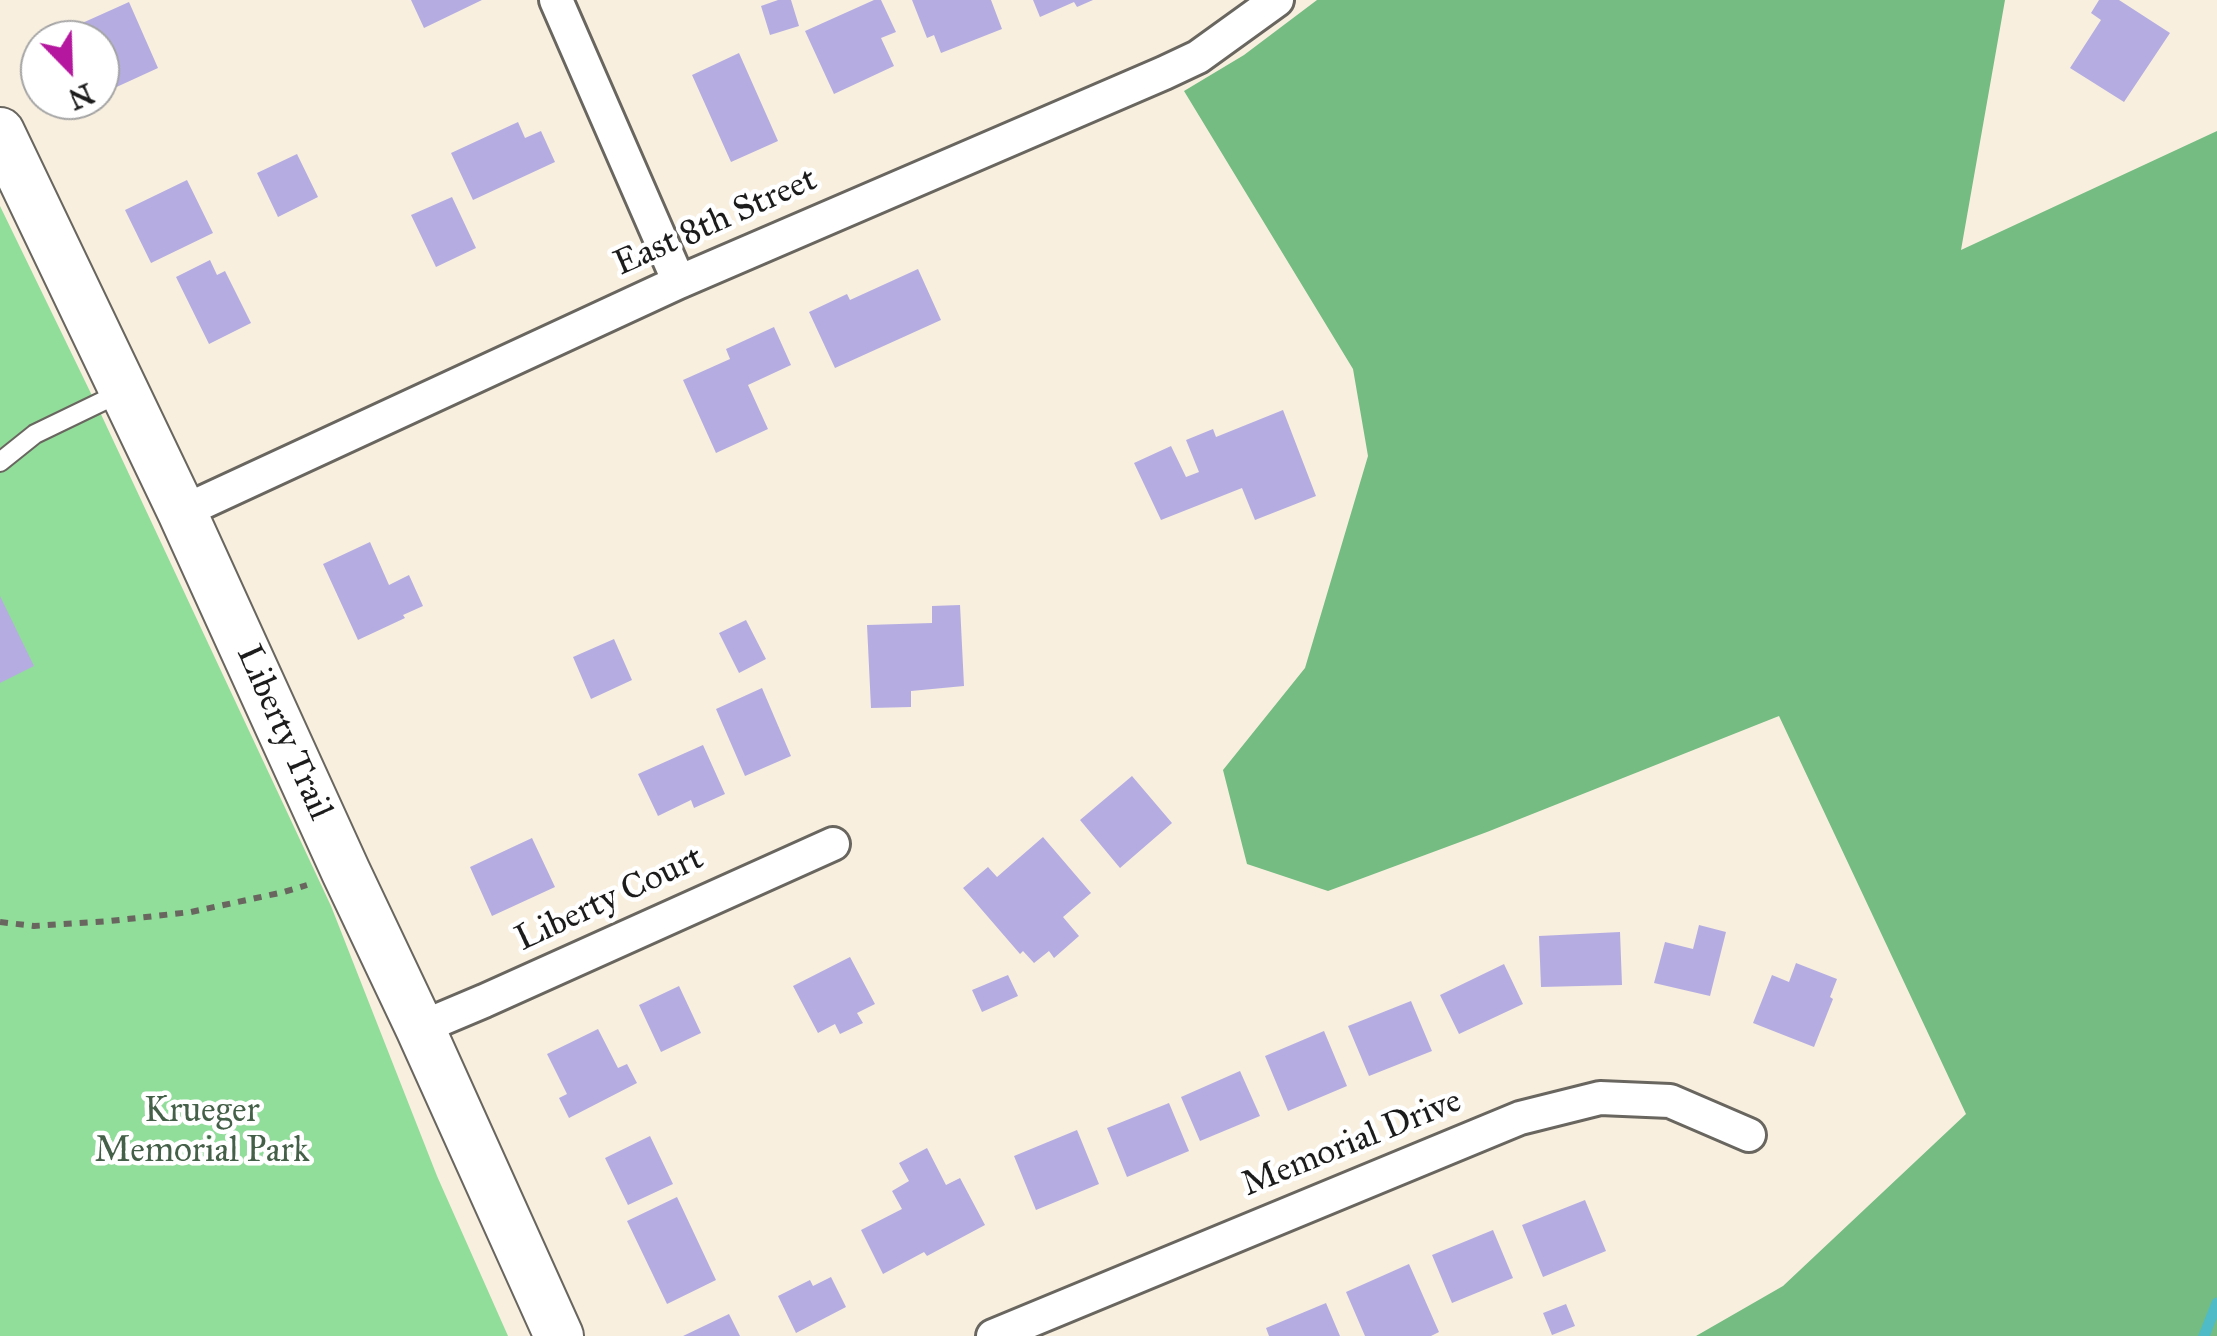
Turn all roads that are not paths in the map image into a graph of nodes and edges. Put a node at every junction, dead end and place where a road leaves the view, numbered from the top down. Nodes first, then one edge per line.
1 (556, 0) edge
2 (1277, 0) edge
3 (0, 132) edge
4 (679, 282) junction
5 (124, 391) junction
6 (0, 462) edge
7 (182, 512) junction
8 (833, 844) dead end
9 (420, 1028) junction
10 (1749, 1135) dead end
11 (559, 1336) edge
12 (994, 1336) edge

1 - 4 street
2 - 4 street, East 8th Street
3 - 5 street, Liberty Trail
4 - 7 street, East 8th Street
5 - 6 lane
5 - 7 street, Liberty Trail
7 - 9 street, Liberty Trail
8 - 9 street, Liberty Court
9 - 11 street, Liberty Trail
10 - 12 street, Memorial Drive

